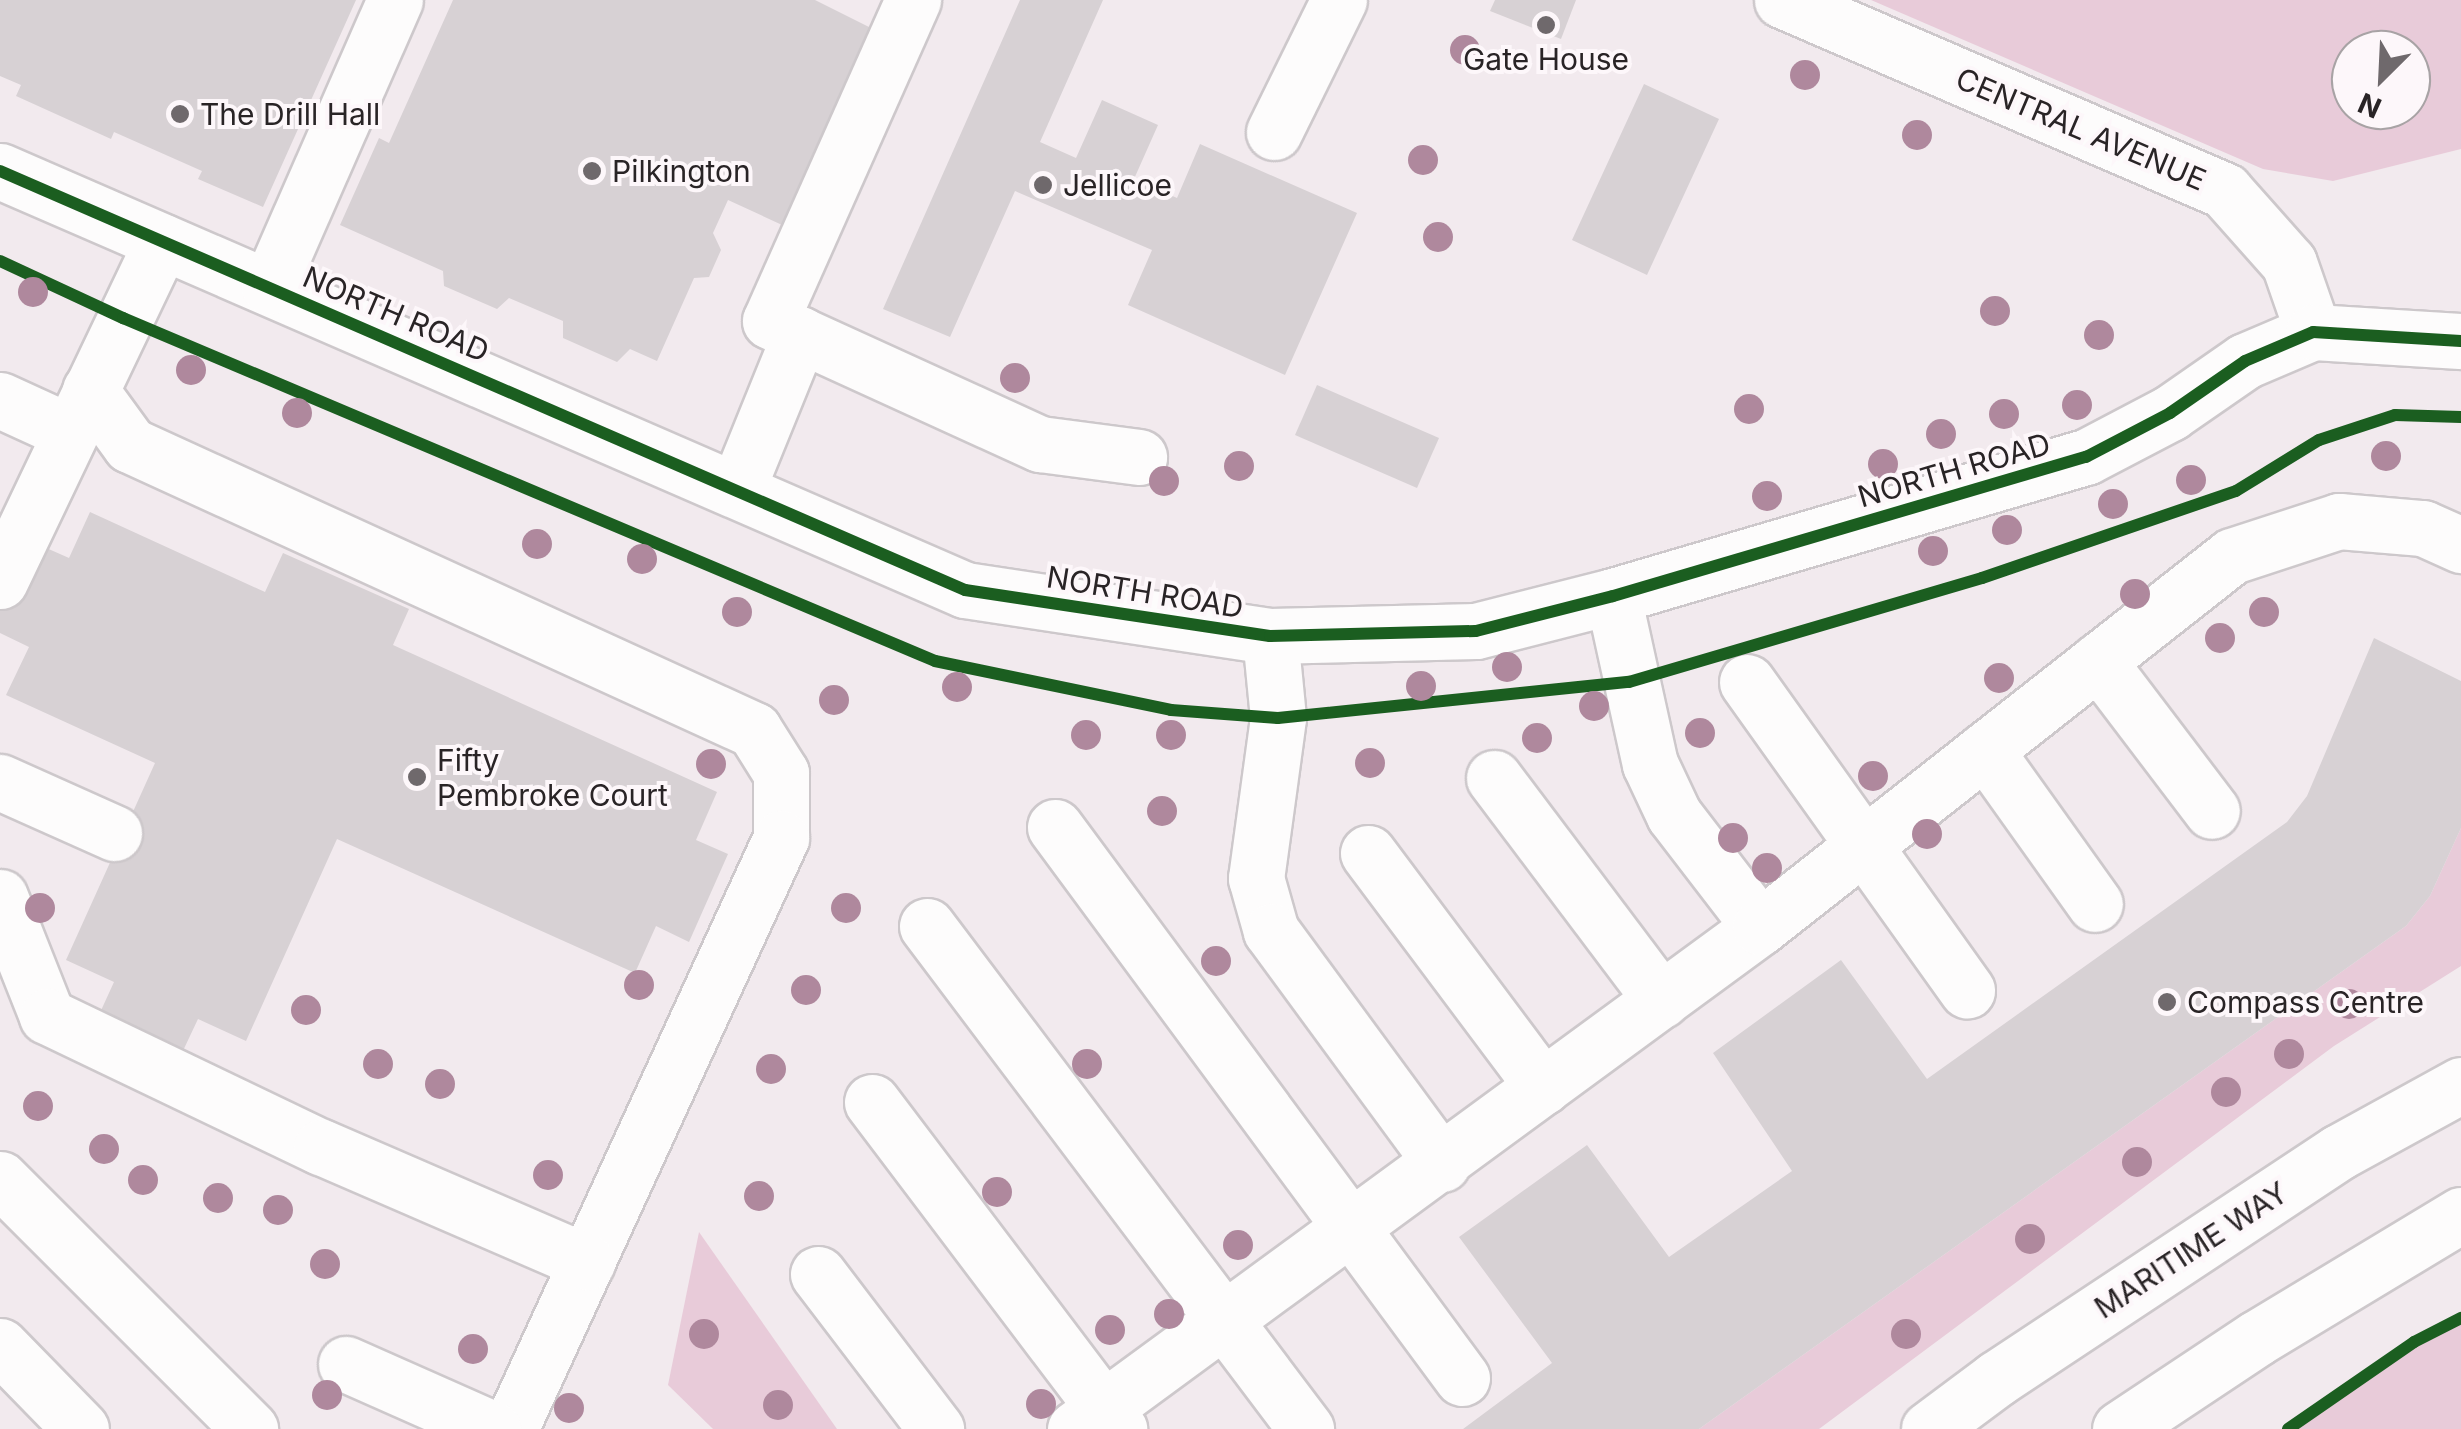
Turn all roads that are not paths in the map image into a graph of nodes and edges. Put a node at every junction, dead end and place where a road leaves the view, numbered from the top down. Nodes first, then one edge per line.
1 (395, 0) edge
2 (913, 0) edge
3 (1338, 0) edge
4 (1782, 0) edge
5 (1274, 132) dead end
6 (0, 171) edge
7 (162, 242) junction
8 (269, 287) junction
9 (2313, 332) junction
10 (800, 334) junction
11 (2461, 340) edge
12 (0, 400) edge
13 (80, 411) junction
14 (1138, 457) dead end
15 (738, 488) junction
16 (2461, 545) edge
17 (0, 581) edge
18 (1613, 596) junction
19 (1270, 636) junction
20 (2098, 661) junction
21 (1748, 682) dead end
22 (1985, 750) junction
23 (1494, 778) dead end
24 (0, 782) edge
25 (2212, 811) dead end
26 (1056, 826) dead end
27 (114, 833) dead end
28 (1864, 845) junction
29 (1368, 854) dead end
30 (0, 897) edge
31 (2096, 904) dead end
32 (927, 926) dead end
33 (1760, 927) junction
34 (1967, 990) dead end
35 (1662, 1000) junction
36 (2461, 1085) edge
37 (1543, 1088) junction
38 (872, 1102) dead end
39 (1442, 1164) junction
40 (0, 1180) edge
41 (2460, 1215) edge
42 (1352, 1228) junction
43 (587, 1262) junction
44 (818, 1274) dead end
45 (1224, 1320) junction
46 (0, 1346) edge
47 (346, 1364) dead end
48 (1462, 1378) dead end
49 (1099, 1422) edge
50 (81, 1429) edge
51 (250, 1429) edge
52 (493, 1429) edge
53 (510, 1429) edge
54 (936, 1429) edge
55 (1306, 1429) edge
56 (1930, 1429) edge
57 (2120, 1429) edge

1 - 8 street
2 - 10 street
3 - 5 street
4 - 9 street, CENTRAL AVENUE
6 - 7 street, NORTH ROAD
7 - 8 street, NORTH ROAD
7 - 13 street
8 - 15 street, NORTH ROAD
9 - 11 street
9 - 18 street, NORTH ROAD
10 - 14 street
10 - 15 street
12 - 13 street
13 - 17 street
13 - 43 street
15 - 19 street, NORTH ROAD
16 - 20 street
18 - 19 street, NORTH ROAD
18 - 33 street
19 - 39 street
20 - 22 street
20 - 25 street
21 - 28 street
22 - 28 street
22 - 31 street
23 - 35 street
24 - 27 street
26 - 42 street
28 - 33 street
28 - 34 street
29 - 37 street
30 - 43 street
32 - 45 street
33 - 35 street
35 - 37 street
36 - 56 street, MARITIME WAY
37 - 39 street
38 - 49 street
39 - 42 street
40 - 51 street
41 - 57 street
42 - 45 street
42 - 48 street
43 - 53 street
44 - 54 street
45 - 49 street
45 - 55 street
46 - 50 street
47 - 52 street

